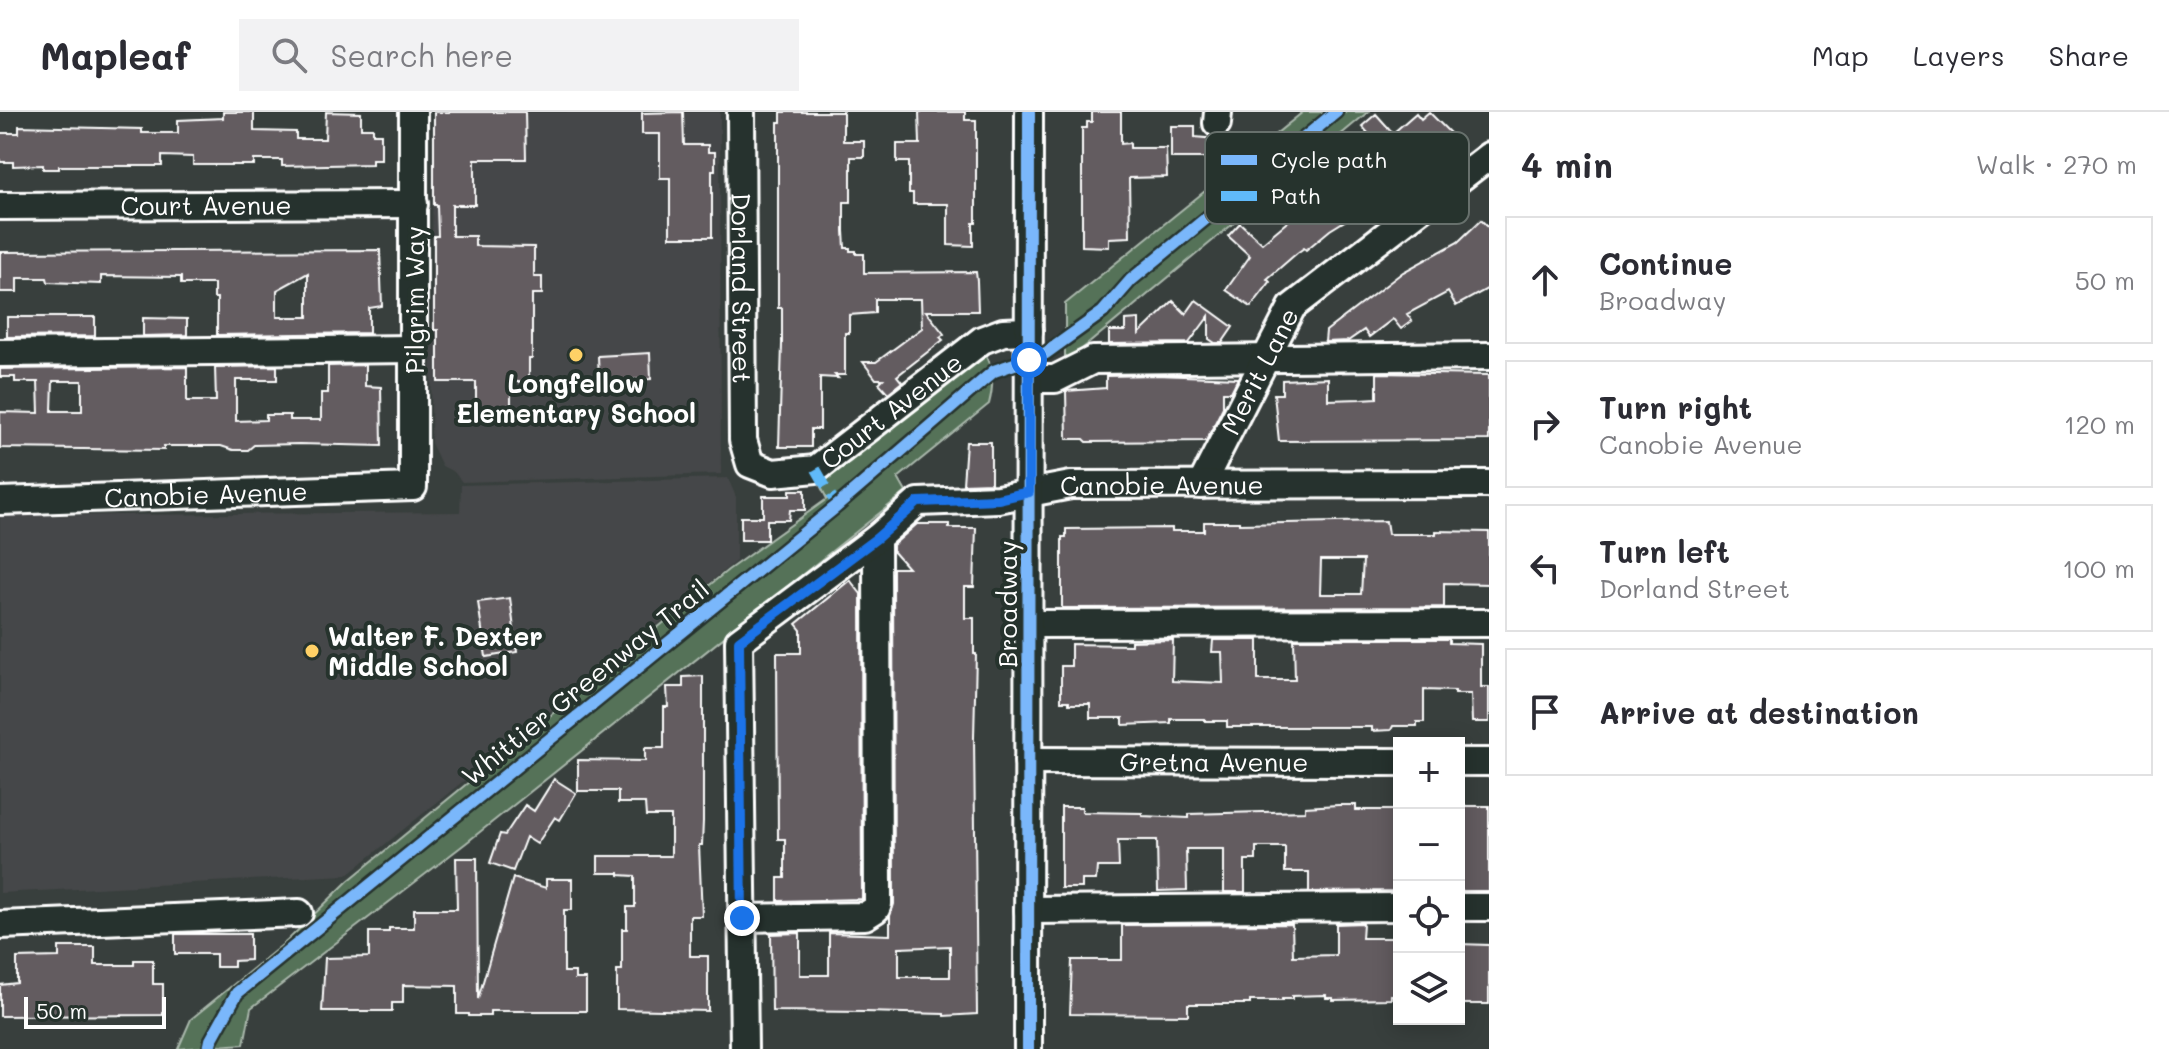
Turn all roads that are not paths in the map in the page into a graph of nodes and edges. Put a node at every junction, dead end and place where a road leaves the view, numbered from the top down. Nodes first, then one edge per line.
1 (413, 112) edge
2 (741, 112) edge
3 (1029, 112) edge
4 (1489, 156) edge
5 (1469, 171) edge
6 (414, 204) junction
7 (0, 206) edge
8 (1400, 224) edge
9 (1029, 331) junction
10 (414, 349) junction
11 (0, 353) edge
12 (1268, 356) junction
13 (1489, 356) edge
14 (1029, 379) junction
15 (750, 464) joint
16 (1489, 484) edge
17 (1201, 485) junction
18 (413, 487) joint
19 (1029, 492) junction
20 (0, 501) edge
21 (877, 538) junction
22 (1489, 623) edge
23 (1029, 624) junction
24 (1028, 761) junction
25 (1393, 762) edge
26 (1465, 762) edge
27 (1489, 762) edge
28 (1393, 907) edge
29 (1465, 907) edge
30 (1489, 907) edge
31 (1028, 910) junction
32 (299, 913) dead end
33 (742, 918) junction
34 (0, 925) edge
35 (744, 1049) edge
36 (1028, 1049) edge

1 - 6 street, Pilgrim Way
2 - 15 street, Dorland Street
3 - 9 street, Broadway
4 - 5 street, Merit Lane
6 - 7 street, Court Avenue
6 - 10 street, Pilgrim Way
8 - 12 street, Merit Lane
9 - 14 street, Broadway
9 - 15 street, Court Avenue
10 - 11 street
10 - 18 street, Pilgrim Way
12 - 13 street
12 - 14 street
12 - 17 street, Merit Lane
14 - 19 street, Broadway
16 - 17 street, Canobie Avenue
17 - 19 street, Canobie Avenue
18 - 20 street, Canobie Avenue
19 - 21 street, Canobie Avenue
19 - 23 street, Broadway
21 - 33 street, Canobie Avenue
21 - 33 street
22 - 23 street
23 - 24 street, Broadway
24 - 25 street, Gretna Avenue
24 - 31 street, Broadway
26 - 27 street
28 - 31 street
29 - 30 street
31 - 36 street, Broadway
32 - 34 street
33 - 35 street

